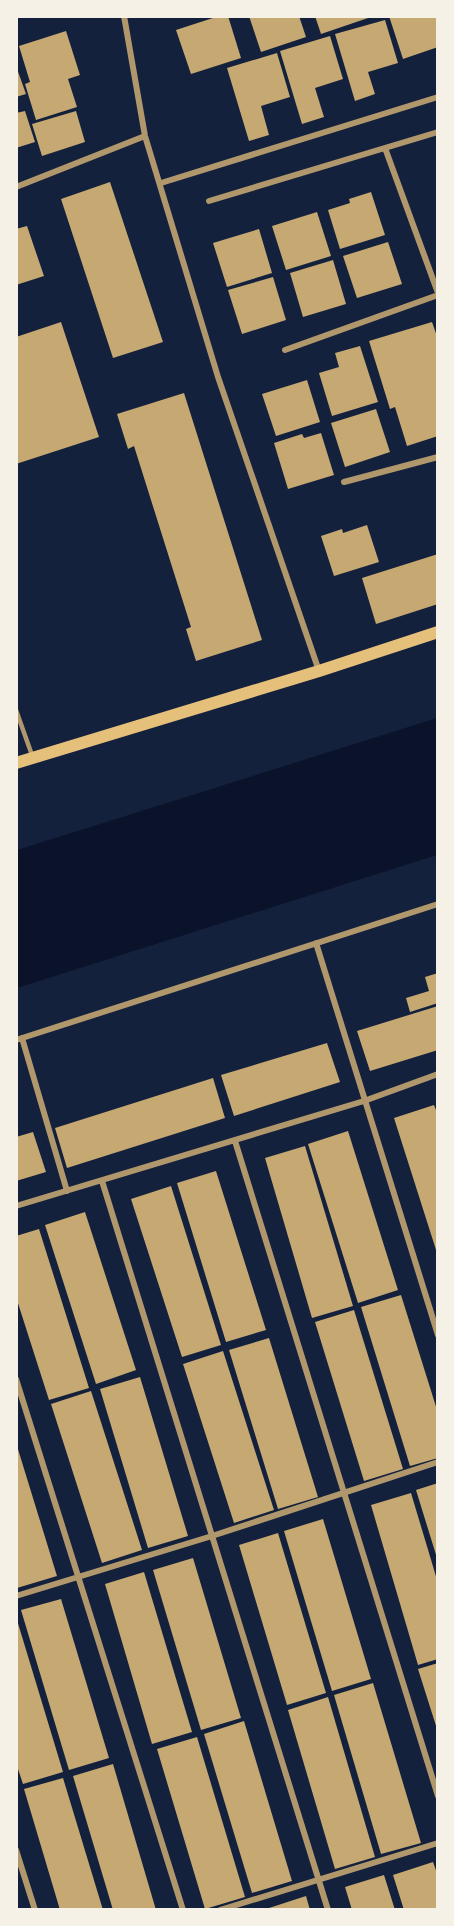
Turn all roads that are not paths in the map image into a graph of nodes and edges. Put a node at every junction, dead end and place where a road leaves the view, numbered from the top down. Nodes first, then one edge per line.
1 (124, 16) edge
2 (438, 97) edge
3 (438, 132) edge
4 (145, 136) junction
5 (385, 148) junction
6 (161, 183) junction
7 (16, 187) edge
8 (209, 201) dead end
9 (438, 294) edge
10 (285, 350) dead end
11 (438, 457) edge
12 (344, 482) dead end
13 (438, 632) edge
14 (319, 671) junction
15 (16, 710) edge
16 (33, 758) junction
17 (16, 763) edge
18 (438, 904) edge
19 (316, 943) junction
20 (20, 1039) edge
21 (438, 1074) edge
22 (364, 1101) junction
23 (235, 1141) junction
24 (102, 1181) junction
25 (67, 1191) junction
26 (16, 1206) edge
27 (438, 1335) edge
28 (16, 1379) edge
29 (438, 1462) edge
30 (344, 1492) junction
31 (212, 1536) junction
32 (78, 1577) junction
33 (16, 1596) edge
34 (438, 1796) edge
35 (438, 1843) edge
36 (16, 1850) edge
37 (319, 1879) junction
38 (35, 1910) edge
39 (183, 1910) edge
40 (220, 1910) edge
41 (328, 1910) edge

1 - 4 street
2 - 6 street
3 - 5 street
4 - 6 street
4 - 7 street
5 - 8 street
5 - 9 street
6 - 14 street
9 - 10 street
11 - 12 street
13 - 14 main road
14 - 16 main road
15 - 16 lane
16 - 17 main road
18 - 19 street
19 - 20 street
19 - 22 street
20 - 25 street
21 - 22 street
22 - 23 street
22 - 27 street
23 - 24 street
23 - 30 street
24 - 25 street
24 - 31 street
25 - 26 street
28 - 32 street
29 - 30 street
30 - 31 street
30 - 34 street
31 - 32 street
31 - 37 street
32 - 33 street
32 - 39 street
35 - 37 street
36 - 38 street
37 - 40 street
37 - 41 street

